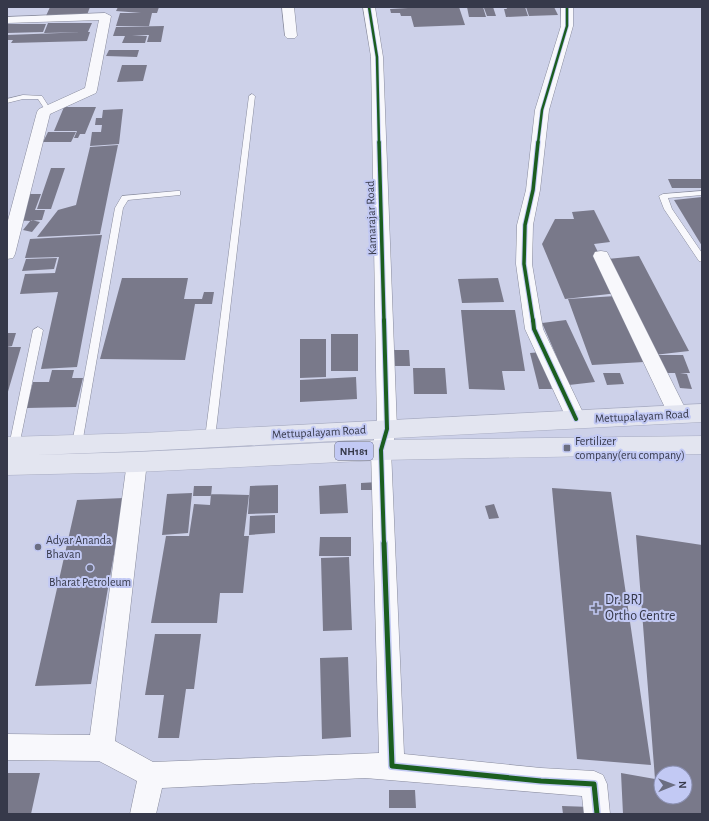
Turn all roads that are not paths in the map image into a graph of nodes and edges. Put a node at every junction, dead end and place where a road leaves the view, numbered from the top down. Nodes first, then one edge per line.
1 (288, 7) edge
2 (369, 7) edge
3 (567, 7) edge
4 (105, 12) edge
5 (7, 20) edge
6 (291, 36) dead end
7 (252, 96) dead end
8 (7, 101) edge
9 (48, 110) junction
10 (177, 193) dead end
11 (702, 193) edge
12 (7, 254) edge
13 (601, 256) dead end
14 (702, 259) edge
15 (38, 330) dead end
16 (702, 413) edge
17 (678, 414) junction
18 (576, 419) junction
19 (210, 438) junction
20 (384, 439) junction
21 (77, 444) junction
22 (702, 445) edge
23 (9, 452) edge
24 (138, 462) junction
25 (7, 747) edge
26 (101, 748) junction
27 (392, 766) junction
28 (151, 775) junction
29 (143, 814) edge
30 (597, 814) edge

1 - 6 street
2 - 20 street, Kamarajar Road
3 - 18 street
4 - 5 street
4 - 9 street
7 - 19 lane
8 - 9 lane
9 - 12 street
10 - 21 lane
11 - 14 lane
13 - 17 street
15 - 23 lane
16 - 17 highway, Mettupalayam Road / NH181
17 - 18 highway, Mettupalayam Road / NH181
18 - 20 highway, Mettupalayam Road / NH181
19 - 20 highway, Mettupalayam Road / NH181
19 - 21 highway, Mettupalayam Road / NH181
20 - 22 highway, Mettupalayam Road / NH181
20 - 24 highway, Mettupalayam Road / NH181
20 - 27 street, Kamarajar Road
21 - 23 highway, Mettupalayam Road / NH181
23 - 24 highway, Mettupalayam Road / NH181
24 - 26 street
25 - 26 street
26 - 28 street
27 - 28 street
27 - 30 street
28 - 29 street

